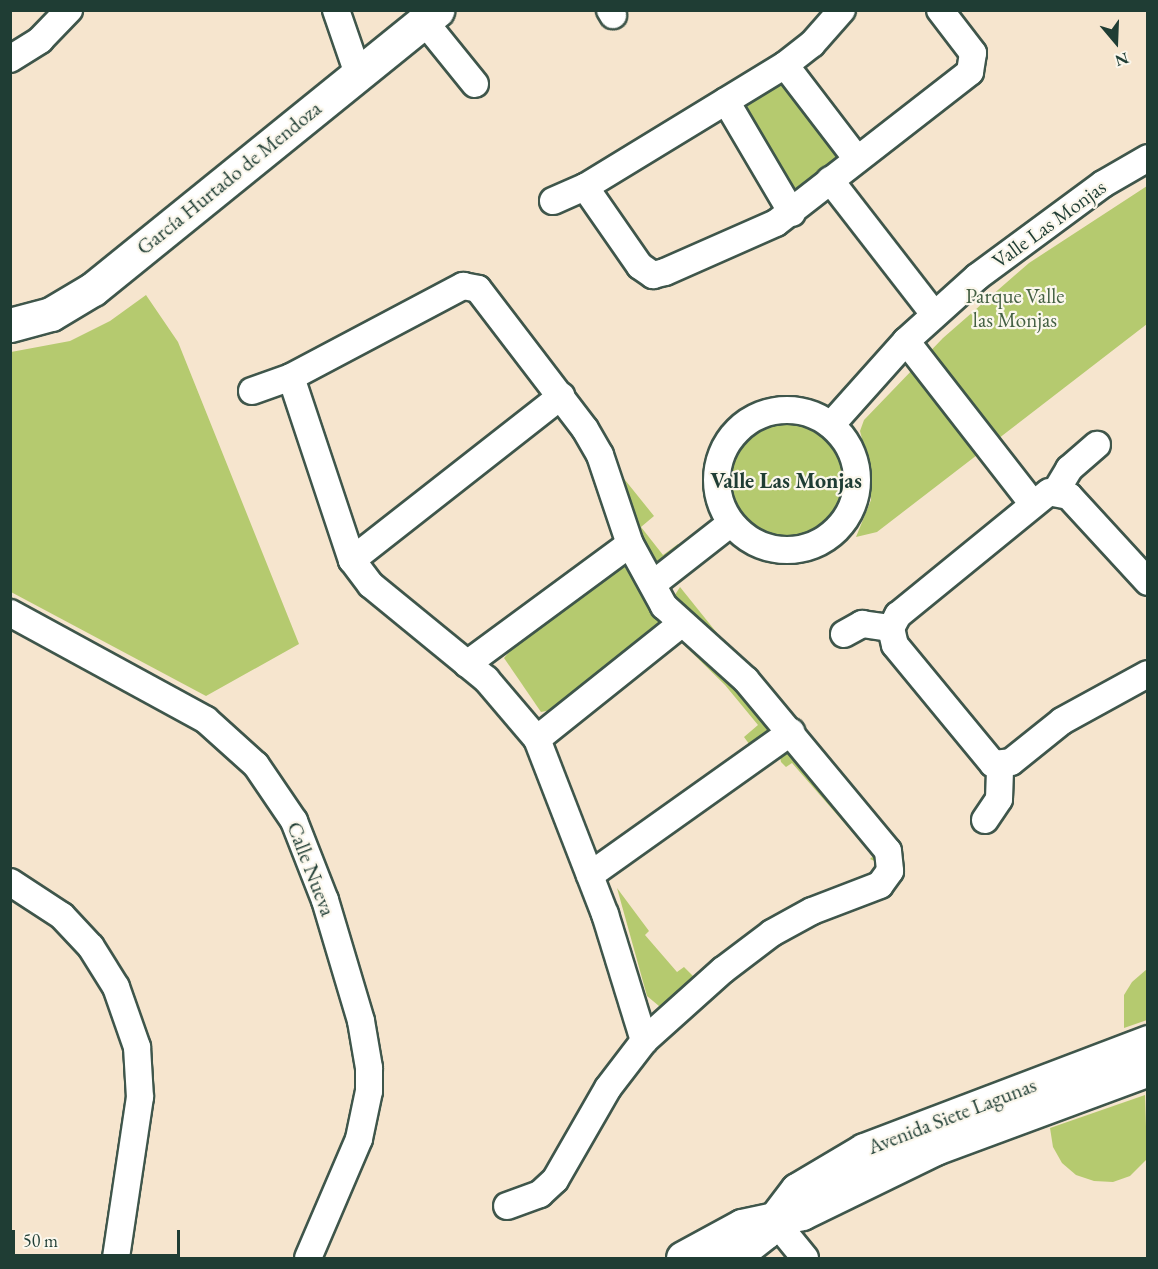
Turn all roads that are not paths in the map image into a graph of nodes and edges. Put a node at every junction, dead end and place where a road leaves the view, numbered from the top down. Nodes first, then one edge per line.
1 (69, 10) edge
2 (336, 10) edge
3 (842, 10) edge
4 (940, 10) edge
5 (430, 16) edge
6 (10, 59) edge
7 (786, 65) junction
8 (358, 74) junction
9 (475, 84) dead end
10 (726, 101) junction
11 (856, 158) junction
12 (1148, 158) edge
13 (830, 180) junction
14 (585, 187) junction
15 (553, 201) dead end
16 (792, 213) junction
17 (934, 314) junction
18 (10, 325) edge
19 (906, 341) junction
20 (291, 377) junction
21 (252, 391) dead end
22 (561, 396) junction
23 (831, 425) junction
24 (1097, 445) dead end
25 (1056, 491) junction
26 (1032, 503) junction
27 (731, 524) junction
28 (630, 544) junction
29 (352, 560) junction
30 (1148, 582) edge
31 (653, 584) junction
32 (10, 613) edge
33 (681, 624) junction
34 (891, 628) junction
35 (844, 634) dead end
36 (467, 664) junction
37 (1148, 674) edge
38 (791, 732) junction
39 (537, 739) junction
40 (1000, 765) junction
41 (986, 820) dead end
42 (590, 875) junction
43 (10, 882) edge
44 (644, 1041) junction
45 (1148, 1042) edge
46 (1148, 1069) edge
47 (507, 1206) dead end
48 (774, 1220) junction
49 (117, 1258) edge
50 (308, 1258) edge
51 (683, 1258) edge
52 (732, 1258) edge
53 (805, 1258) edge

1 - 6 street
2 - 8 street
3 - 7 street
4 - 11 street
5 - 8 street, García Hurtado de Mendoza
5 - 9 street
7 - 10 street
7 - 11 street
8 - 18 street, García Hurtado de Mendoza
10 - 14 street
10 - 16 street
11 - 13 street
12 - 17 street, Valle Las Monjas
13 - 16 street
13 - 17 street
14 - 15 street
14 - 16 street
17 - 19 street, Valle Las Monjas
19 - 23 street, Valle Las Monjas
19 - 26 street
20 - 21 street
20 - 22 street
20 - 29 street
22 - 28 street
22 - 29 street
23 - 27 street
23 - 27 street
24 - 25 street
25 - 26 street
25 - 30 street
26 - 34 street
27 - 31 street
28 - 31 street
28 - 36 street
29 - 36 street
31 - 33 street
32 - 50 street, Calle Nueva
33 - 38 street
33 - 39 street
34 - 35 street
34 - 40 street
36 - 39 street
37 - 40 street
38 - 42 street
38 - 44 street
39 - 42 street
40 - 41 street
42 - 44 street
43 - 49 street
44 - 47 street
45 - 48 street, Avenida Siete Lagunas
46 - 48 street, Avenida Siete Lagunas
48 - 51 street, Avenida Siete Lagunas
48 - 52 street, Avenida Siete Lagunas
48 - 53 street

